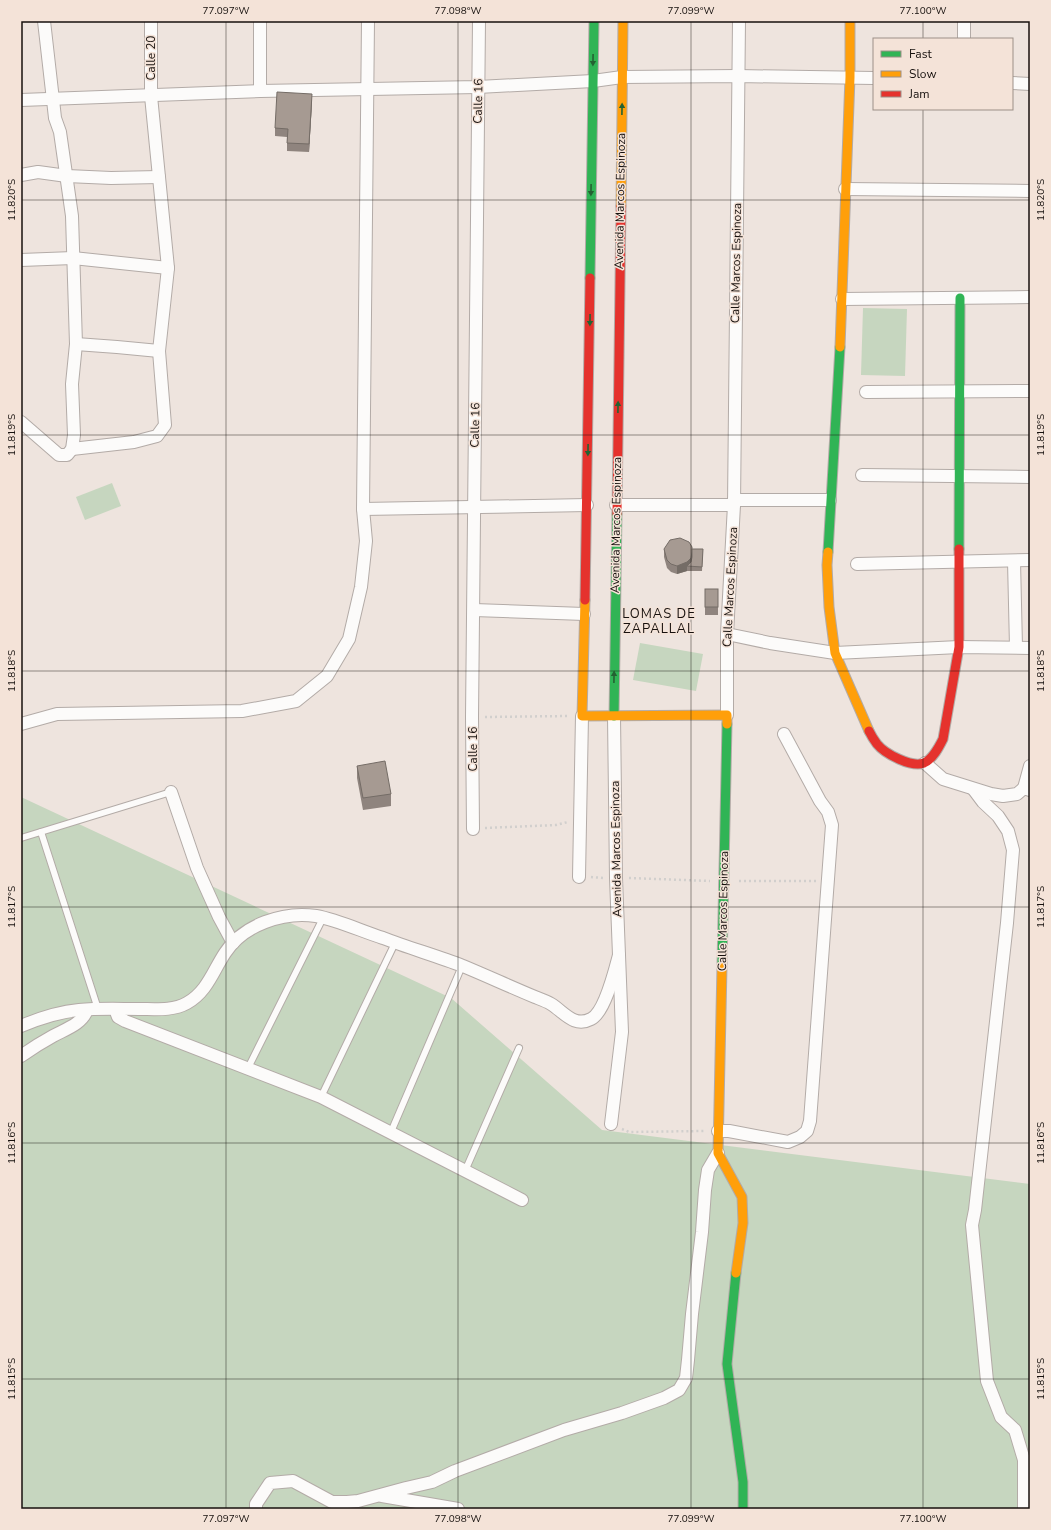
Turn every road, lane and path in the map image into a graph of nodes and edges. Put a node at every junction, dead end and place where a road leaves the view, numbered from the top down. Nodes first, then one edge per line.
1 (44, 21) edge
2 (151, 21) edge
3 (260, 21) edge
4 (368, 21) edge
5 (479, 21) edge
6 (594, 21) edge
7 (623, 21) edge
8 (739, 21) edge
9 (850, 21) edge
10 (964, 21) edge
11 (964, 38) edge
12 (738, 76) junction
13 (622, 77) junction
14 (850, 78) junction
15 (873, 78) edge
16 (593, 82) junction
17 (1013, 83) edge
18 (1030, 84) edge
19 (478, 87) junction
20 (368, 89) junction
21 (260, 91) junction
22 (151, 96) junction
23 (21, 100) edge
24 (53, 100) junction
25 (21, 174) edge
26 (67, 176) junction
27 (159, 177) junction
28 (845, 188) junction
29 (1030, 191) edge
30 (73, 258) junction
31 (21, 260) edge
32 (168, 268) junction
33 (1030, 297) edge
34 (960, 298) junction
35 (842, 299) junction
36 (76, 344) junction
37 (159, 351) junction
38 (1030, 391) edge
39 (866, 392) dead end
40 (960, 392) junction
41 (21, 422) edge
42 (72, 449) junction
43 (862, 475) dead end
44 (959, 476) junction
45 (1030, 477) edge
46 (830, 500) junction
47 (734, 502) junction
48 (587, 504) junction
49 (616, 505) junction
50 (474, 506) junction
51 (363, 508) junction
52 (1030, 560) edge
53 (1014, 561) junction
54 (959, 562) junction
55 (857, 564) dead end
56 (474, 610) junction
57 (584, 614) junction
58 (727, 634) junction
59 (959, 647) junction
60 (1016, 647) junction
61 (1030, 648) edge
62 (836, 653) junction
63 (727, 715) junction
64 (582, 716) junction
65 (614, 716) junction
66 (472, 717) junction
67 (21, 724) edge
68 (784, 734) dead end
69 (925, 763) junction
70 (1030, 766) edge
71 (1027, 789) edge
72 (974, 790) junction
73 (171, 792) joint
74 (580, 819) junction
75 (473, 829) joint
76 (41, 832) junction
77 (21, 838) edge
78 (578, 877) joint
79 (616, 878) junction
80 (828, 880) junction
81 (723, 882) junction
82 (323, 918) junction
83 (233, 943) junction
84 (395, 943) junction
85 (619, 955) junction
86 (462, 966) junction
87 (115, 1009) junction
88 (93, 1010) junction
89 (21, 1026) edge
90 (519, 1048) dead end
91 (21, 1056) edge
92 (248, 1068) junction
93 (321, 1097) junction
94 (611, 1124) joint
95 (718, 1131) junction
96 (391, 1132) junction
97 (718, 1153) junction
98 (465, 1171) junction
99 (522, 1200) dead end
100 (378, 1495) junction
101 (256, 1509) edge
102 (458, 1509) edge
103 (743, 1509) edge
104 (1024, 1509) edge

1 - 24 street
2 - 22 street, Calle 20
3 - 21 street
4 - 20 street
5 - 19 street, Calle 16
6 -> 16 street
7 - 13 street, Avenida Marcos Espinoza
8 - 12 street, Calle Marcos Espinoza
9 - 14 street
10 - 11 street
12 - 13 street
12 - 14 street
12 - 47 street, Calle Marcos Espinoza
13 - 16 street
49 -> 13 street, Avenida Marcos Espinoza
14 - 15 street
14 - 28 street
16 - 19 street
16 -> 48 street
17 - 18 street
19 - 20 street
19 - 50 street, Calle 16
20 - 21 street
20 - 51 street
21 - 22 street
22 - 24 street
22 - 27 street, Calle 20
23 - 24 street
24 - 26 street
25 - 26 street
26 - 27 street
26 - 30 street
27 - 32 street, Calle 20
28 - 29 street
28 - 35 street
30 - 31 street
30 - 32 street
30 - 36 street
32 - 37 street, Calle 20
33 - 34 street
34 - 35 street
34 - 40 street
35 - 46 street
36 - 37 street
36 - 42 street
37 - 42 street, Calle 20
38 - 40 street
39 - 40 street
40 - 44 street
41 - 42 street, Calle 20
43 - 44 street
44 - 45 street
44 - 54 street
46 - 47 street
46 - 62 street
47 - 49 street
47 - 58 street, Calle Marcos Espinoza
48 - 50 street
48 - 57 street
65 -> 49 street, Avenida Marcos Espinoza
50 - 51 street
50 - 56 street, Calle 16
51 - 67 street
52 - 53 street
53 - 54 street
53 - 60 street
54 - 55 street
54 - 59 street
56 - 57 street
56 - 66 street, Calle 16
57 - 64 street
58 - 62 street
58 - 63 street, Calle Marcos Espinoza
59 - 60 street
59 - 62 street
59 - 69 street
60 - 61 street
62 - 69 street
63 - 65 street
63 - 81 street, Calle Marcos Espinoza
64 - 65 street
64 - 66 path
64 - 74 street
65 - 79 street, Avenida Marcos Espinoza
66 - 75 street, Calle 16
68 - 80 street
69 - 72 street
70 - 71 street
71 - 72 street
72 - 104 street
73 - 76 lane
73 - 83 street
74 - 75 path
74 - 78 street
76 - 77 lane
76 - 88 lane
78 - 79 path
79 - 81 path
79 - 85 street, Avenida Marcos Espinoza
80 - 81 path
80 - 95 street
81 - 95 street, Calle Marcos Espinoza
82 - 83 street
82 - 84 street
82 - 92 lane
83 - 87 street
84 - 86 street
84 - 93 lane
85 - 86 street
85 - 94 street, Avenida Marcos Espinoza
86 - 96 lane
87 - 88 street
87 - 92 street
88 - 89 street
88 - 91 street
90 - 98 lane
92 - 93 street
93 - 96 street
94 - 95 path
95 - 97 street, Calle Marcos Espinoza
96 - 98 street
97 - 100 street
97 - 103 street
98 - 99 street
100 - 101 street
100 - 102 street

